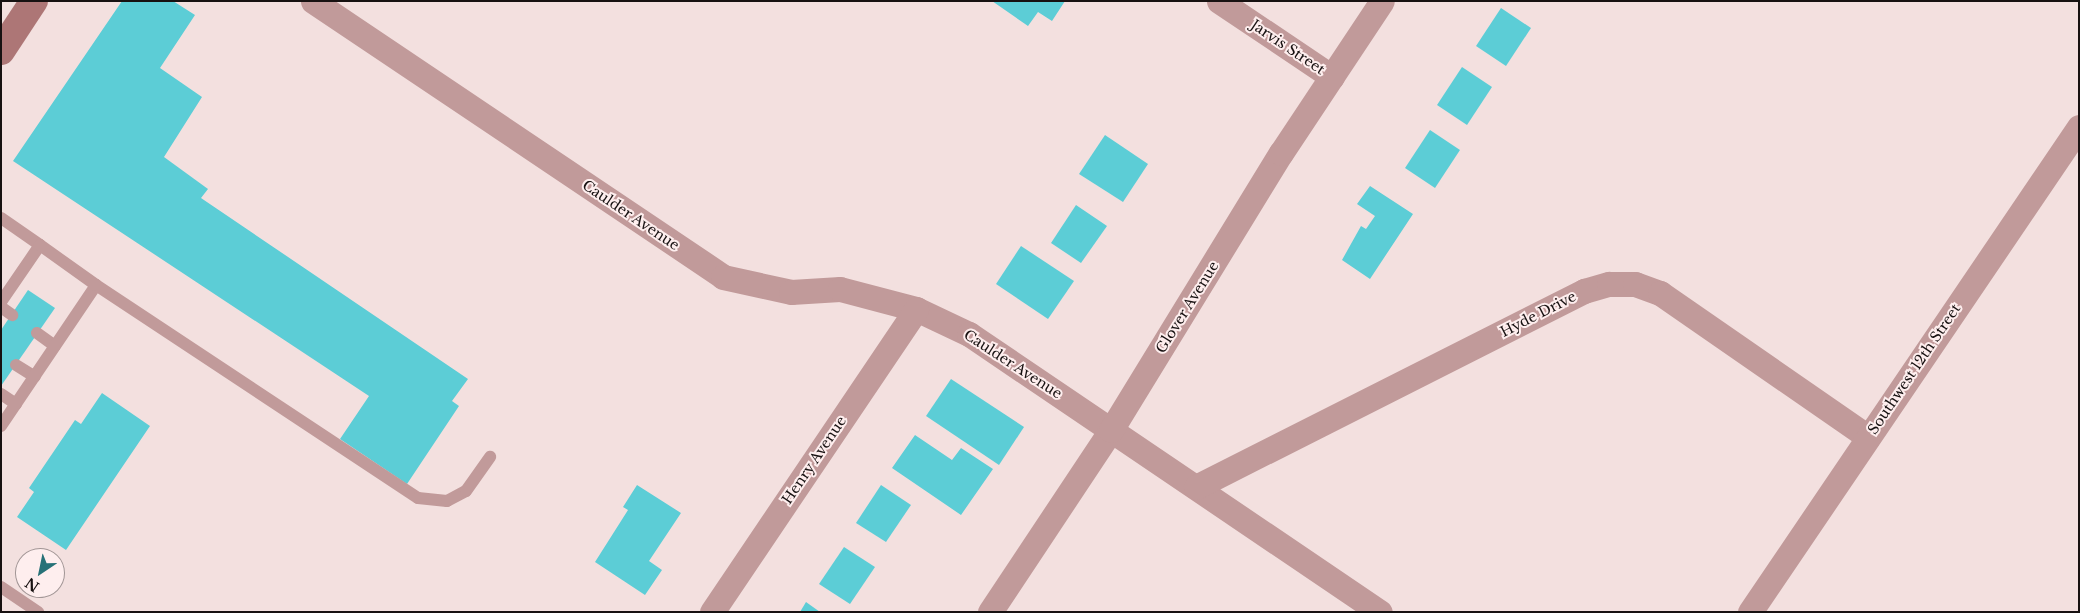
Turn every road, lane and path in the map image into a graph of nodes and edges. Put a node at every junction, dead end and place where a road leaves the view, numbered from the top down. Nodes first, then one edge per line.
1 (34, 1) edge
2 (313, 1) edge
3 (1219, 1) edge
4 (1382, 1) edge
5 (1, 52) edge
6 (1332, 77) junction
7 (2079, 127) edge
8 (1, 218) edge
9 (40, 245) junction
10 (96, 284) junction
11 (1, 302) edge
12 (916, 309) junction
13 (37, 333) dead end
14 (56, 346) junction
15 (16, 365) dead end
16 (35, 377) junction
17 (1, 394) edge
18 (16, 404) junction
19 (1, 426) edge
20 (1111, 430) junction
21 (1868, 437) junction
22 (490, 457) dead end
23 (1196, 487) junction
24 (1, 587) edge
25 (38, 612) edge
26 (712, 612) edge
27 (990, 612) edge
28 (1380, 612) edge
29 (1750, 612) edge

1 - 5 main road
2 - 12 street, Caulder Avenue
3 - 6 street, Jarvis Street
4 - 6 street, Glover Avenue
6 - 20 street, Glover Avenue
7 - 21 street, Southwest 12th Street
8 - 9 lane
9 - 10 lane
9 - 11 lane
10 - 14 lane
10 - 22 lane
12 - 20 street, Caulder Avenue
12 - 26 street, Henry Avenue
13 - 14 lane
14 - 16 lane
15 - 16 lane
16 - 18 lane
17 - 18 lane
18 - 19 lane
20 - 23 street, Caulder Avenue
20 - 27 street, Glover Avenue
21 - 23 street, Hyde Drive
21 - 29 street, Southwest 12th Street
23 - 28 street, Caulder Avenue
24 - 25 lane

